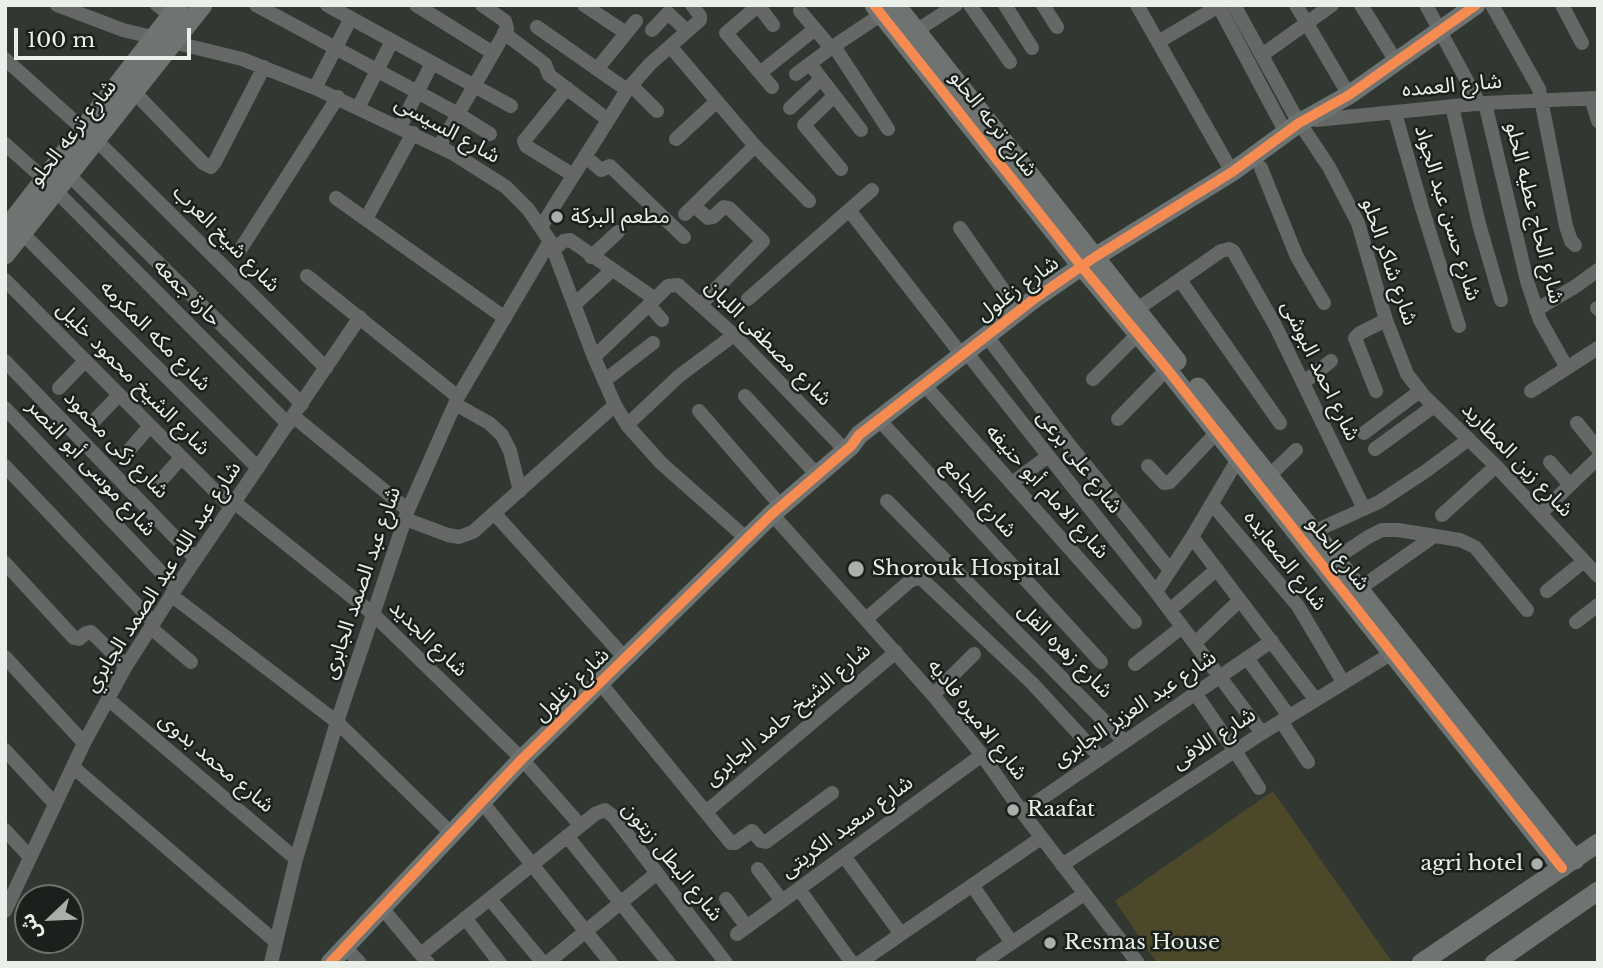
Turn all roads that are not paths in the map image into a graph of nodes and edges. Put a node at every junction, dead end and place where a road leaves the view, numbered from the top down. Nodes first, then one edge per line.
1 (57, 5) edge
2 (203, 5) edge
3 (256, 5) edge
4 (327, 5) edge
5 (416, 5) edge
6 (482, 5) edge
7 (584, 5) edge
8 (759, 5) edge
9 (956, 5) edge
10 (970, 5) edge
11 (1005, 5) edge
12 (1043, 5) edge
13 (1137, 5) edge
14 (1234, 5) edge
15 (1296, 5) edge
16 (1332, 5) edge
17 (1361, 5) edge
18 (1426, 5) edge
19 (1476, 5) edge
20 (1492, 5) edge
21 (1562, 5) edge
22 (1218, 6) edge
23 (884, 8) edge
24 (168, 11) edge
25 (604, 11) edge
26 (696, 11) edge
27 (800, 11) dead end
28 (351, 18) junction
29 (636, 21) dead end
30 (1307, 23) junction
31 (773, 24) dead end
32 (537, 27) dead end
33 (1056, 27) dead end
34 (815, 29) junction
35 (652, 30) dead end
36 (1441, 30) junction
37 (687, 31) junction
38 (916, 31) junction
39 (505, 33) junction
40 (625, 33) junction
41 (163, 41) junction
42 (392, 41) junction
43 (1158, 42) junction
44 (1582, 43) dead end
45 (670, 46) junction
46 (832, 47) junction
47 (1031, 48) dead end
48 (335, 49) junction
49 (493, 53) junction
50 (1262, 55) junction
51 (5, 59) edge
52 (1010, 62) dead end
53 (432, 63) junction
54 (1397, 63) junction
55 (810, 64) junction
56 (264, 67) junction
57 (597, 69) junction
58 (377, 70) junction
59 (760, 73) junction
60 (796, 74) dead end
61 (821, 79) junction
62 (474, 87) junction
63 (772, 87) dead end
64 (316, 88) junction
65 (567, 88) junction
66 (629, 88) junction
67 (134, 92) junction
68 (417, 92) junction
69 (1349, 95) junction
70 (834, 96) junction
71 (338, 97) junction
72 (1594, 98) edge
73 (1542, 100) junction
74 (717, 101) junction
75 (1482, 103) junction
76 (359, 106) junction
77 (511, 106) dead end
78 (1452, 106) junction
79 (790, 108) dead end
80 (657, 111) dead end
81 (1395, 113) junction
82 (458, 114) junction
83 (607, 119) junction
84 (1598, 121) edge
85 (1307, 122) junction
86 (888, 129) dead end
87 (406, 130) junction
88 (860, 130) dead end
89 (90, 134) junction
90 (490, 134) dead end
91 (676, 139) dead end
92 (5, 144) edge
93 (755, 146) junction
94 (439, 147) junction
95 (585, 156) junction
96 (1261, 168) junction
97 (841, 169) dead end
98 (1231, 172) junction
99 (69, 175) junction
100 (573, 175) junction
101 (50, 185) junction
102 (872, 190) dead end
103 (336, 198) dead end
104 (809, 201) dead end
105 (849, 210) junction
106 (366, 219) junction
107 (11, 226) edge
108 (541, 227) junction
109 (960, 228) dead end
110 (618, 232) dead end
111 (684, 237) dead end
112 (1575, 244) dead end
113 (552, 245) junction
114 (240, 250) dead end
115 (5, 255) edge
116 (591, 257) junction
117 (1092, 267) junction
118 (612, 270) junction
119 (1598, 270) edge
120 (307, 276) dead end
121 (5, 280) edge
122 (1180, 280) junction
123 (748, 299) dead end
124 (1502, 300) dead end
125 (652, 302) junction
126 (1324, 303) dead end
127 (575, 304) junction
128 (701, 305) junction
129 (1136, 310) junction
130 (1536, 310) junction
131 (1018, 311) junction
132 (360, 317) junction
133 (505, 318) junction
134 (662, 320) dead end
135 (1386, 320) junction
136 (1460, 326) dead end
137 (734, 335) junction
138 (1150, 341) junction
139 (653, 343) dead end
140 (992, 343) junction
141 (1598, 348) edge
142 (966, 356) junction
143 (594, 358) junction
144 (5, 361) edge
145 (85, 361) junction
146 (1331, 361) dead end
147 (326, 368) junction
148 (1167, 369) junction
149 (1567, 369) junction
150 (1407, 374) joint
151 (1093, 379) dead end
152 (604, 381) junction
153 (1304, 382) junction
154 (59, 388) dead end
155 (928, 389) junction
156 (1376, 391) dead end
157 (1420, 391) junction
158 (1531, 391) dead end
159 (120, 396) junction
160 (745, 396) dead end
161 (456, 400) junction
162 (615, 405) junction
163 (1434, 405) junction
164 (5, 408) edge
165 (699, 411) dead end
166 (294, 415) junction
167 (1118, 419) dead end
168 (93, 422) dead end
169 (1280, 423) dead end
170 (1577, 423) dead end
171 (883, 424) junction
172 (627, 425) junction
173 (150, 426) junction
174 (1216, 432) junction
175 (1364, 433) dead end
176 (1469, 439) junction
177 (848, 448) junction
178 (1375, 449) dead end
179 (1598, 449) edge
180 (1296, 450) dead end
181 (124, 456) dead end
182 (1047, 457) junction
183 (181, 458) junction
184 (1598, 458) edge
185 (1238, 459) junction
186 (1550, 462) dead end
187 (5, 466) edge
188 (1148, 466) dead end
189 (1496, 466) junction
190 (258, 468) junction
191 (817, 475) junction
192 (1269, 475) junction
193 (1012, 483) junction
194 (1570, 485) junction
195 (156, 486) dead end
196 (520, 491) junction
197 (887, 501) dead end
198 (1212, 504) junction
199 (233, 505) junction
200 (1364, 509) junction
201 (777, 510) junction
202 (494, 513) junction
203 (1541, 513) junction
204 (407, 515) junction
205 (1442, 515) dead end
206 (1313, 532) junction
207 (1434, 536) junction
208 (1192, 537) junction
209 (747, 539) junction
210 (196, 559) junction
211 (1335, 559) junction
212 (1584, 561) junction
213 (5, 563) edge
214 (1217, 569) junction
215 (1170, 570) junction
216 (1598, 576) edge
217 (1359, 589) junction
218 (174, 591) junction
219 (1546, 591) dead end
220 (1156, 592) junction
221 (1240, 600) junction
222 (1598, 605) edge
223 (1170, 610) junction
224 (1527, 610) dead end
225 (372, 613) junction
226 (867, 618) junction
227 (1135, 622) dead end
228 (1576, 622) dead end
229 (152, 626) junction
230 (1182, 627) junction
231 (1272, 641) junction
232 (1195, 643) junction
233 (896, 652) junction
234 (974, 653) dead end
235 (1392, 653) junction
236 (5, 657) edge
237 (1247, 658) junction
238 (626, 659) junction
239 (191, 662) dead end
240 (1101, 662) dead end
241 (1135, 664) dead end
242 (126, 666) junction
243 (1220, 676) junction
244 (1343, 682) junction
245 (601, 684) junction
246 (1195, 693) junction
247 (933, 695) junction
248 (108, 699) junction
249 (1315, 699) junction
250 (1284, 719) junction
251 (337, 722) junction
252 (1262, 733) junction
253 (1124, 741) junction
254 (85, 743) junction
255 (5, 750) edge
256 (1235, 751) junction
257 (982, 755) junction
258 (1100, 757) junction
259 (522, 759) junction
260 (1308, 762) dead end
261 (73, 767) junction
262 (1259, 788) dead end
263 (832, 793) dead end
264 (482, 802) junction
265 (55, 804) junction
266 (707, 811) junction
267 (1022, 812) junction
268 (1536, 824) junction
269 (580, 825) junction
270 (5, 830) edge
271 (452, 834) junction
272 (566, 836) junction
273 (1041, 838) junction
274 (1598, 844) edge
275 (844, 856) junction
276 (30, 857) junction
277 (296, 859) junction
278 (1568, 864) junction
279 (532, 865) junction
280 (1062, 865) junction
281 (758, 869) dead end
282 (657, 873) junction
283 (18, 884) edge
284 (972, 885) junction
285 (799, 889) junction
286 (1598, 891) edge
287 (14, 892) edge
288 (1084, 894) junction
289 (490, 898) junction
290 (726, 899) dead end
291 (782, 901) junction
292 (621, 903) junction
293 (382, 908) junction
294 (5, 911) edge
295 (465, 918) junction
296 (585, 932) junction
297 (901, 934) junction
298 (276, 942) junction
299 (1012, 943) junction
300 (345, 947) junction
301 (424, 959) edge
302 (549, 962) edge
303 (271, 963) edge
304 (330, 963) edge
305 (360, 963) edge
306 (500, 963) edge
307 (611, 963) edge
308 (669, 963) edge
309 (726, 963) edge
310 (852, 963) edge
311 (859, 963) edge
312 (982, 963) edge
313 (1138, 963) edge
314 (1421, 963) edge
315 (1494, 963) edge

1 - 41 street, شارع السيسى
2 - 24 street, شارع ترعه الحلو
3 - 48 street
4 - 28 street
5 - 49 street
6 - 39 street
7 - 25 street
8 - 31 street
8 - 59 street
9 - 38 street
10 - 52 street
11 - 47 street
12 - 33 street
13 - 43 street
14 - 50 street
15 - 30 street
16 - 30 street
17 - 54 street
18 - 36 street, شارع الحاج عطيه الحلو
19 - 36 street, شارع زغلول
20 - 73 street
21 - 44 street
22 - 43 street
22 - 85 street
23 - 38 street, شارع ترعه الحلو
23 - 46 street
23 - 117 street, شارع ترعه الحلو
24 - 41 street, شارع ترعه الحلو
25 - 40 street
26 - 37 street
27 - 34 street
28 - 42 street
28 - 48 street
29 - 40 street
30 - 50 street
30 - 69 street
32 - 57 street
34 - 46 street
34 - 59 street
35 - 37 street
36 - 54 street, شارع زغلول
36 - 75 street, شارع الحاج عطيه الحلو
37 - 45 street
38 - 117 street, شارع ترعه الحلو
39 - 49 street
39 - 65 street
40 - 57 street
41 - 56 street, شارع السيسى
41 - 67 street, شارع ترعه الحلو
41 - 89 street, شارع ترعه الحلو
42 - 53 street
42 - 58 street
43 - 98 street
45 - 66 street
45 - 74 street
46 - 55 street
46 - 86 street
48 - 58 street
48 - 64 street
49 - 62 street
50 - 85 street
51 - 89 street, شارع شيخ العرب
53 - 62 street
53 - 68 street
54 - 69 street, شارع زغلول
55 - 60 street
55 - 61 street
56 - 64 street, شارع السيسى
56 - 67 street
57 - 66 street
58 - 68 street
58 - 76 street
59 - 63 street
61 - 70 street
61 - 79 street
62 - 77 street
62 - 82 street
64 - 71 street, شارع السيسى
65 - 83 street
65 - 100 street
66 - 80 street
66 - 83 street
67 - 89 street, شارع ترعه الحلو
68 - 82 street
68 - 87 street
69 - 85 street, شارع زغلول
70 - 88 street
70 - 97 street
71 - 76 street, شارع السيسى
71 - 114 street
72 - 73 street, شارع العمده
72 - 84 street
73 - 75 street, شارع العمده
73 - 112 street
74 - 91 street
74 - 93 street
75 - 78 street, شارع العمده
75 - 130 street, شارع الحاج عطيه الحلو
76 - 87 street, شارع السيسى
78 - 81 street, شارع العمده
78 - 124 street
81 - 85 street, شارع العمده
81 - 136 street, شارع حسن عبد الجواد
82 - 90 street
82 - 94 street
83 - 95 street
85 - 96 street, شارع زغلول
85 - 98 street, شارع زغلول
85 - 135 street, شارع شاكر الحلو
87 - 94 street, شارع السيسى
87 - 106 street
89 - 99 street, شارع ترعه الحلو
89 - 101 street, شارع ترعه الحلو
89 - 147 street, شارع شيخ العرب
92 - 101 street, حارة جمعه
93 - 104 street
93 - 128 street
94 - 108 street, شارع السيسى
95 - 100 street
95 - 111 street
96 - 117 street, شارع زغلول
96 - 126 street
98 - 117 street, شارع زغلول
99 - 101 street, شارع ترعه الحلو
99 - 166 street
100 - 108 street
101 - 107 street, شارع ترعه الحلو
101 - 166 street, حارة جمعه
102 - 105 street
103 - 106 street
105 - 123 street
105 - 142 street, شارع على برعى
106 - 133 street
107 - 115 street, شارع ترعه الحلو
107 - 190 street, شارع مكه المكرمه
108 - 113 street, شارع السيسى
109 - 131 street
110 - 116 street
113 - 116 street
113 - 127 street, شارع السيسى
113 - 133 street, شارع عبد الصمد الجابرى
116 - 118 street
117 - 129 street, شارع الحلو
117 - 131 street, شارع زغلول
117 - 138 street, شارع الحلو
117 - 140 street, شارع زغلول
118 - 125 street
118 - 127 street
119 - 130 street
120 - 132 street
121 - 145 street, شارع الشيخ محمود خليل
122 - 129 street
122 - 153 street, شارع احمد البوشى
122 - 169 street
125 - 128 street, شارع مصطفى اللبان
125 - 134 street
125 - 143 street
127 - 143 street, شارع السيسى
128 - 137 street, شارع مصطفى اللبان
129 - 138 street, شارع الحلو
130 - 149 street, شارع الحاج عطيه الحلو
131 - 142 street, شارع زغلول
132 - 147 street, شارع عبد الله عبد الصمد الجابري
132 - 161 street
133 - 161 street, شارع عبد الصمد الجابرى
135 - 150 street, شارع شاكر الحلو
135 - 156 street
137 - 172 street
137 - 177 street, شارع مصطفى اللبان
138 - 148 street, شارع الحلو
138 - 151 street
138 - 192 street, شارع الحلو
139 - 152 street
140 - 142 street, شارع زغلول
140 - 215 street
141 - 149 street
142 - 155 street, شارع زغلول
142 - 177 street, شارع زغلول
142 - 182 street, شارع على برعى
143 - 152 street, شارع السيسى
144 - 210 street, شارع زكى محمود
145 - 154 street
145 - 159 street, شارع الشيخ محمود خليل
146 - 153 street
147 - 166 street, شارع عبد الله عبد الصمد الجابري
148 - 167 street
148 - 174 street, شارع الحلو
149 - 158 street
150 - 157 street, شارع زين المطاريد
152 - 162 street, شارع السيسى
153 - 200 street, شارع احمد البوشى
155 - 171 street, شارع زغلول
155 - 193 street, شارع الامام أبو حنيفه
157 - 163 street, شارع زين المطاريد
157 - 175 street
159 - 168 street
159 - 173 street, شارع الشيخ محمود خليل
160 - 191 street
161 - 196 street
161 - 204 street, شارع عبد الصمد الجابرى
162 - 172 street, شارع السيسى
162 - 196 street
163 - 176 street, شارع زين المطاريد
163 - 178 street
164 - 218 street, شارع موسى أبو النصر
165 - 201 street, شارع الاميره فاديه
166 - 190 street, شارع عبد الله عبد الصمد الجابري
166 - 204 street
170 - 179 street
171 - 177 street, شارع زغلول
171 - 240 street, شارع الجامع
172 - 209 street, شارع السيسى
173 - 181 street
173 - 183 street, شارع الشيخ محمود خليل
174 - 185 street, شارع الحلو
174 - 188 street
176 - 189 street, شارع زين المطاريد
176 - 200 street
177 - 191 street, شارع زغلول
180 - 192 street
182 - 193 street
182 - 220 street, شارع على برعى
183 - 195 street
183 - 199 street, شارع الشيخ محمود خليل
184 - 194 street
185 - 198 street
185 - 235 street, شارع الحلو
186 - 194 street
187 - 229 street
189 - 203 street, شارع زين المطاريد
189 - 205 street
190 - 199 street, شارع عبد الله عبد الصمد الجابري
191 - 201 street, شارع زغلول
192 - 206 street, شارع الحلو
193 - 227 street, شارع الامام أبو حنيفه
194 - 203 street
196 - 202 street
197 - 253 street, شارع زهره الفل
198 - 208 street
198 - 244 street, شارع الصعايده
199 - 210 street, شارع عبد الله عبد الصمد الجابري
199 - 225 street, شارع الجديد
200 - 206 street
201 - 209 street, شارع زغلول
201 - 226 street, شارع الاميره فاديه
202 - 204 street
202 - 238 street
203 - 212 street, شارع زين المطاريد
204 - 225 street, شارع عبد الصمد الجابرى
206 - 211 street, شارع الحلو
207 - 211 street
207 - 217 street
207 - 224 street
208 - 214 street
208 - 215 street
209 - 238 street, شارع زغلول
210 - 218 street, شارع عبد الله عبد الصمد الجابري
211 - 217 street, شارع الحلو
212 - 216 street, شارع زين المطاريد
212 - 219 street
213 - 242 street
214 - 221 street
214 - 223 street
215 - 220 street
217 - 268 street, شارع الحلو
218 - 229 street, شارع عبد الله عبد الصمد الجابري
218 - 251 street, شارع موسى أبو النصر
220 - 223 street, شارع على برعى
221 - 231 street
221 - 232 street
222 - 228 street
223 - 230 street, شارع على برعى
225 - 251 street, شارع عبد الصمد الجابرى
225 - 259 street, شارع الجديد
226 - 233 street, شارع الاميره فاديه
226 - 258 street
229 - 239 street
229 - 242 street, شارع عبد الله عبد الصمد الجابري
230 - 232 street, شارع على برعى
230 - 241 street
231 - 237 street, شارع عبد العزيز الجابرى
231 - 249 street
232 - 243 street, شارع على برعى
233 - 247 street, شارع الاميره فاديه
233 - 266 street, شارع الشيخ حامد الجابرى
234 - 247 street
235 - 244 street, شارع اللافى
235 - 268 street, شارع الحلو
236 - 254 street
237 - 243 street, شارع عبد العزيز الجابرى
237 - 250 street
238 - 245 street, شارع زغلول
242 - 248 street, شارع عبد الله عبد الصمد الجابري
243 - 246 street, شارع عبد العزيز الجابرى
243 - 252 street, شارع على برعى
244 - 249 street, شارع اللافى
245 - 259 street, شارع زغلول
245 - 266 street
246 - 253 street, شارع عبد العزيز الجابرى
246 - 256 street
247 - 257 street, شارع الاميره فاديه
248 - 254 street, شارع عبد الله عبد الصمد الجابري
248 - 277 street, شارع محمد بدوى
249 - 250 street, شارع اللافى
250 - 252 street, شارع اللافى
250 - 260 street
251 - 271 street, شارع موسى أبو النصر
251 - 277 street, شارع عبد الصمد الجابرى
252 - 256 street, شارع اللافى
253 - 258 street, شارع عبد العزيز الجابرى
254 - 261 street, شارع عبد الله عبد الصمد الجابري
255 - 265 street
256 - 262 street
256 - 280 street, شارع اللافى
257 - 267 street, شارع الاميره فاديه
257 - 275 street, شارع سعيد الكريتى
258 - 267 street, شارع عبد العزيز الجابرى
259 - 264 street, شارع زغلول
259 - 269 street, شارع الجديد
261 - 265 street, شارع عبد الله عبد الصمد الجابري
261 - 298 street
263 - 266 street
264 - 271 street, شارع زغلول
264 - 279 street
265 - 276 street, شارع عبد الله عبد الصمد الجابري
267 - 273 street, شارع الاميره فاديه
268 - 278 street, شارع الحلو
269 - 272 street, شارع البطل زيتون
269 - 282 street, شارع البطل زيتون
270 - 276 street
271 - 293 street, شارع زغلول
272 - 279 street, شارع البطل زيتون
272 - 292 street
273 - 280 street, شارع الاميره فاديه
273 - 284 street
274 - 278 street
275 - 285 street, شارع سعيد الكريتى
275 - 297 street
276 - 283 street, شارع عبد الله عبد الصمد الجابري
277 - 298 street, شارع عبد الصمد الجابرى
278 - 314 street
279 - 289 street, شارع البطل زيتون
279 - 296 street
280 - 288 street, شارع الاميره فاديه
281 - 291 street
282 - 292 street
282 - 309 street, شارع البطل زيتون
284 - 297 street
284 - 299 street
285 - 291 street, شارع سعيد الكريتى
285 - 310 street
286 - 315 street
287 - 294 street, شارع عبد الله عبد الصمد الجابري
288 - 299 street
288 - 313 street, شارع الاميره فاديه
289 - 295 street, شارع البطل زيتون
289 - 302 street
290 - 291 street, شارع سعيد الكريتى
292 - 296 street
292 - 308 street
293 - 300 street, شارع زغلول
293 - 301 street
295 - 301 street, شارع البطل زيتون
295 - 306 street
296 - 302 street
296 - 307 street
297 - 311 street
298 - 303 street, شارع عبد الصمد الجابرى
299 - 312 street
300 - 304 street, شارع زغلول
300 - 305 street

